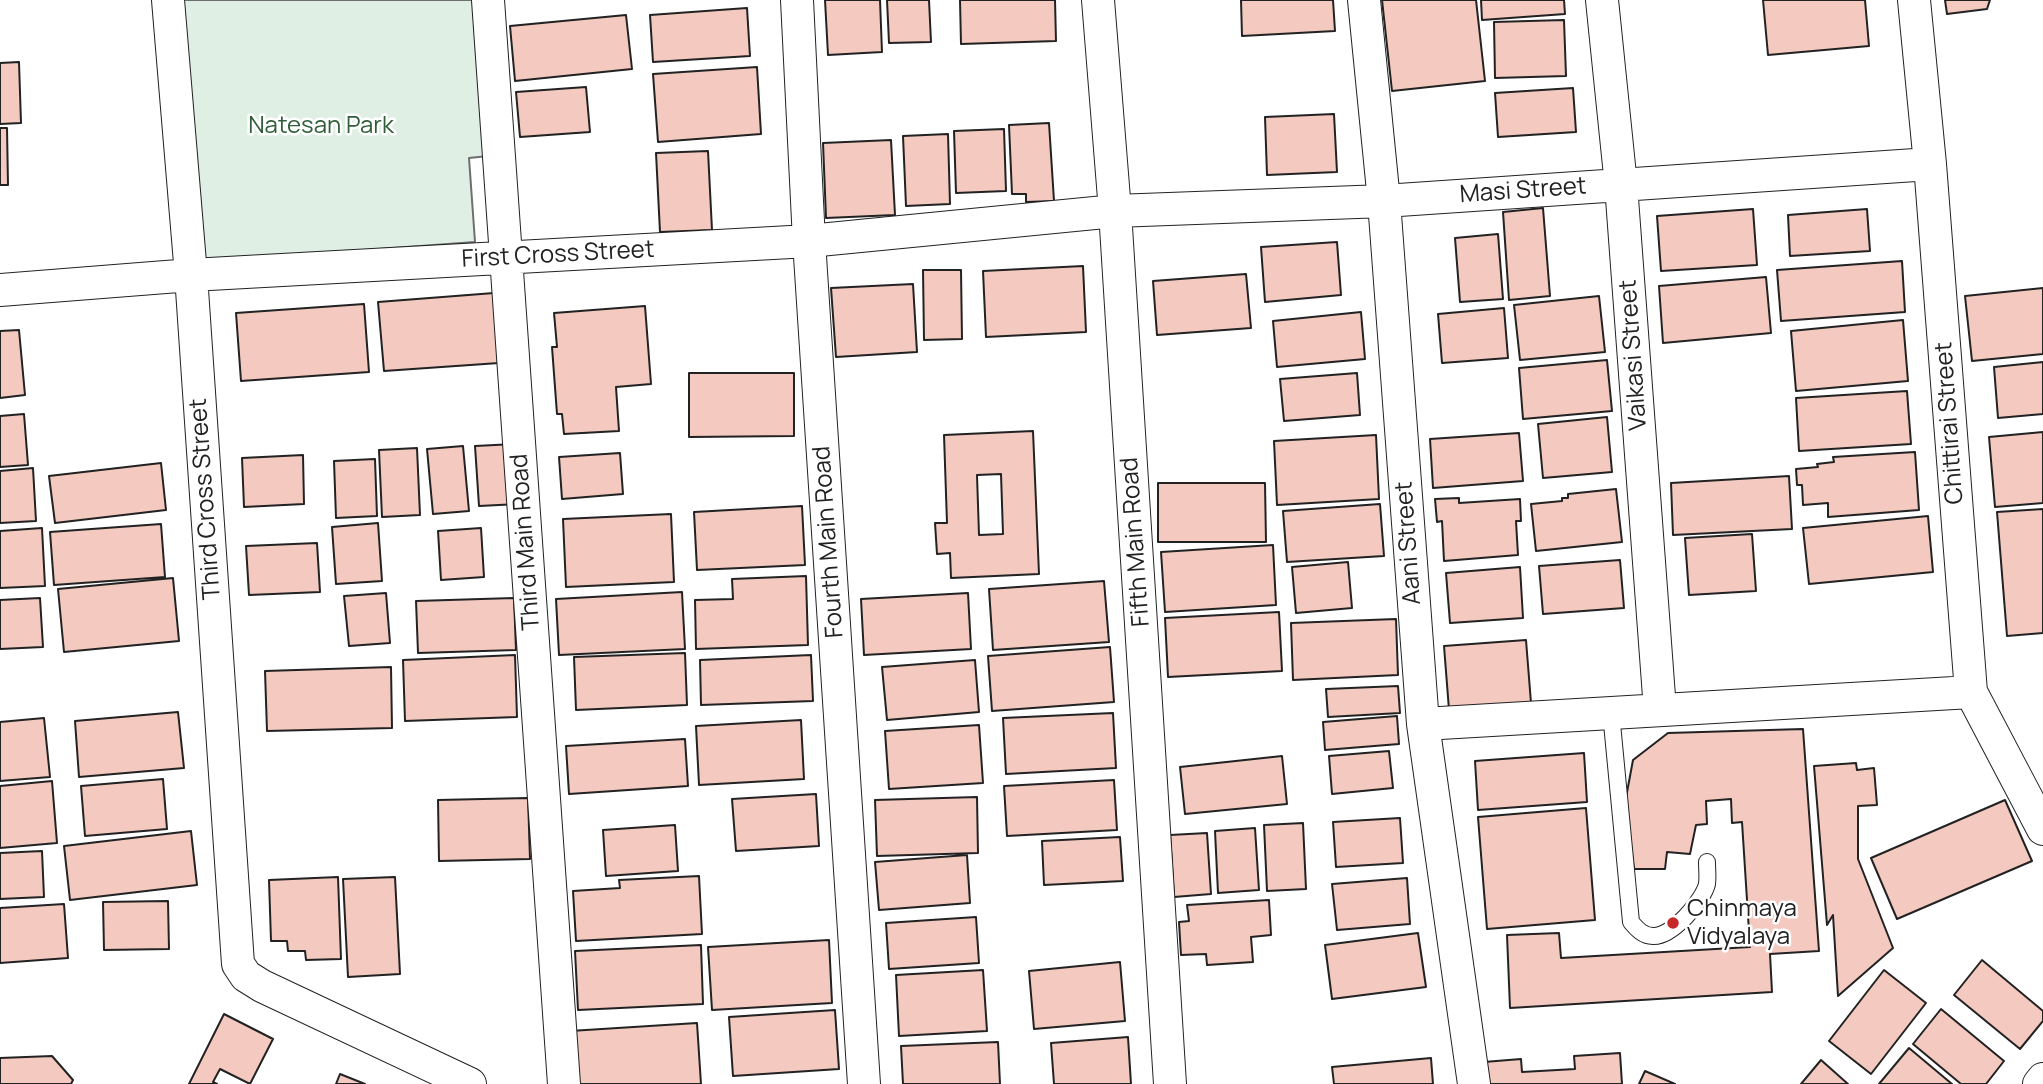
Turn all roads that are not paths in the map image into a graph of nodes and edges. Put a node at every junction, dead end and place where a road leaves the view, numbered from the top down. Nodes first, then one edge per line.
1 (168, 0) edge
2 (488, 0) edge
3 (797, 0) edge
4 (1098, 0) edge
5 (1364, 0) edge
6 (1602, 0) edge
7 (1914, 0) edge
8 (1930, 164) junction
9 (1622, 185) junction
10 (1384, 201) junction
11 (1115, 211) junction
12 (809, 241) junction
13 (506, 258) junction
14 (191, 275) junction
15 (0, 290) edge
16 (1971, 692) junction
17 (1660, 710) junction
18 (1611, 713) junction
19 (1423, 724) junction
20 (2043, 829) edge
21 (1707, 862) dead end
22 (2043, 1079) edge
23 (470, 1084) edge
24 (564, 1084) edge
25 (864, 1084) edge
26 (1170, 1084) edge
27 (1474, 1084) edge
28 (2039, 1084) edge

1 - 14 street, Third Cross Street
2 - 13 street, Third Main Road
3 - 12 street, Fourth Main Road
4 - 11 street, Fifth Main Road
5 - 10 street, Aani Street
6 - 9 street, Vaikasi Street
7 - 8 street, Chittirai Street
8 - 9 street, Masi Street
8 - 16 street, Chittirai Street
9 - 10 street, Masi Street
9 - 17 street, Vaikasi Street
10 - 11 street, Masi Street
10 - 19 street, Aani Street
11 - 12 street, First Cross Street
11 - 26 street, Fifth Main Road
12 - 13 street, First Cross Street
12 - 25 street, Fourth Main Road
13 - 14 street, First Cross Street
13 - 24 street, Third Main Road
14 - 15 street, First Cross Street
14 - 23 street, Third Cross Street
16 - 17 street
16 - 20 street, Chittirai Street
17 - 18 street
18 - 19 street
18 - 21 lane
19 - 27 street, Aani Street
22 - 28 street

